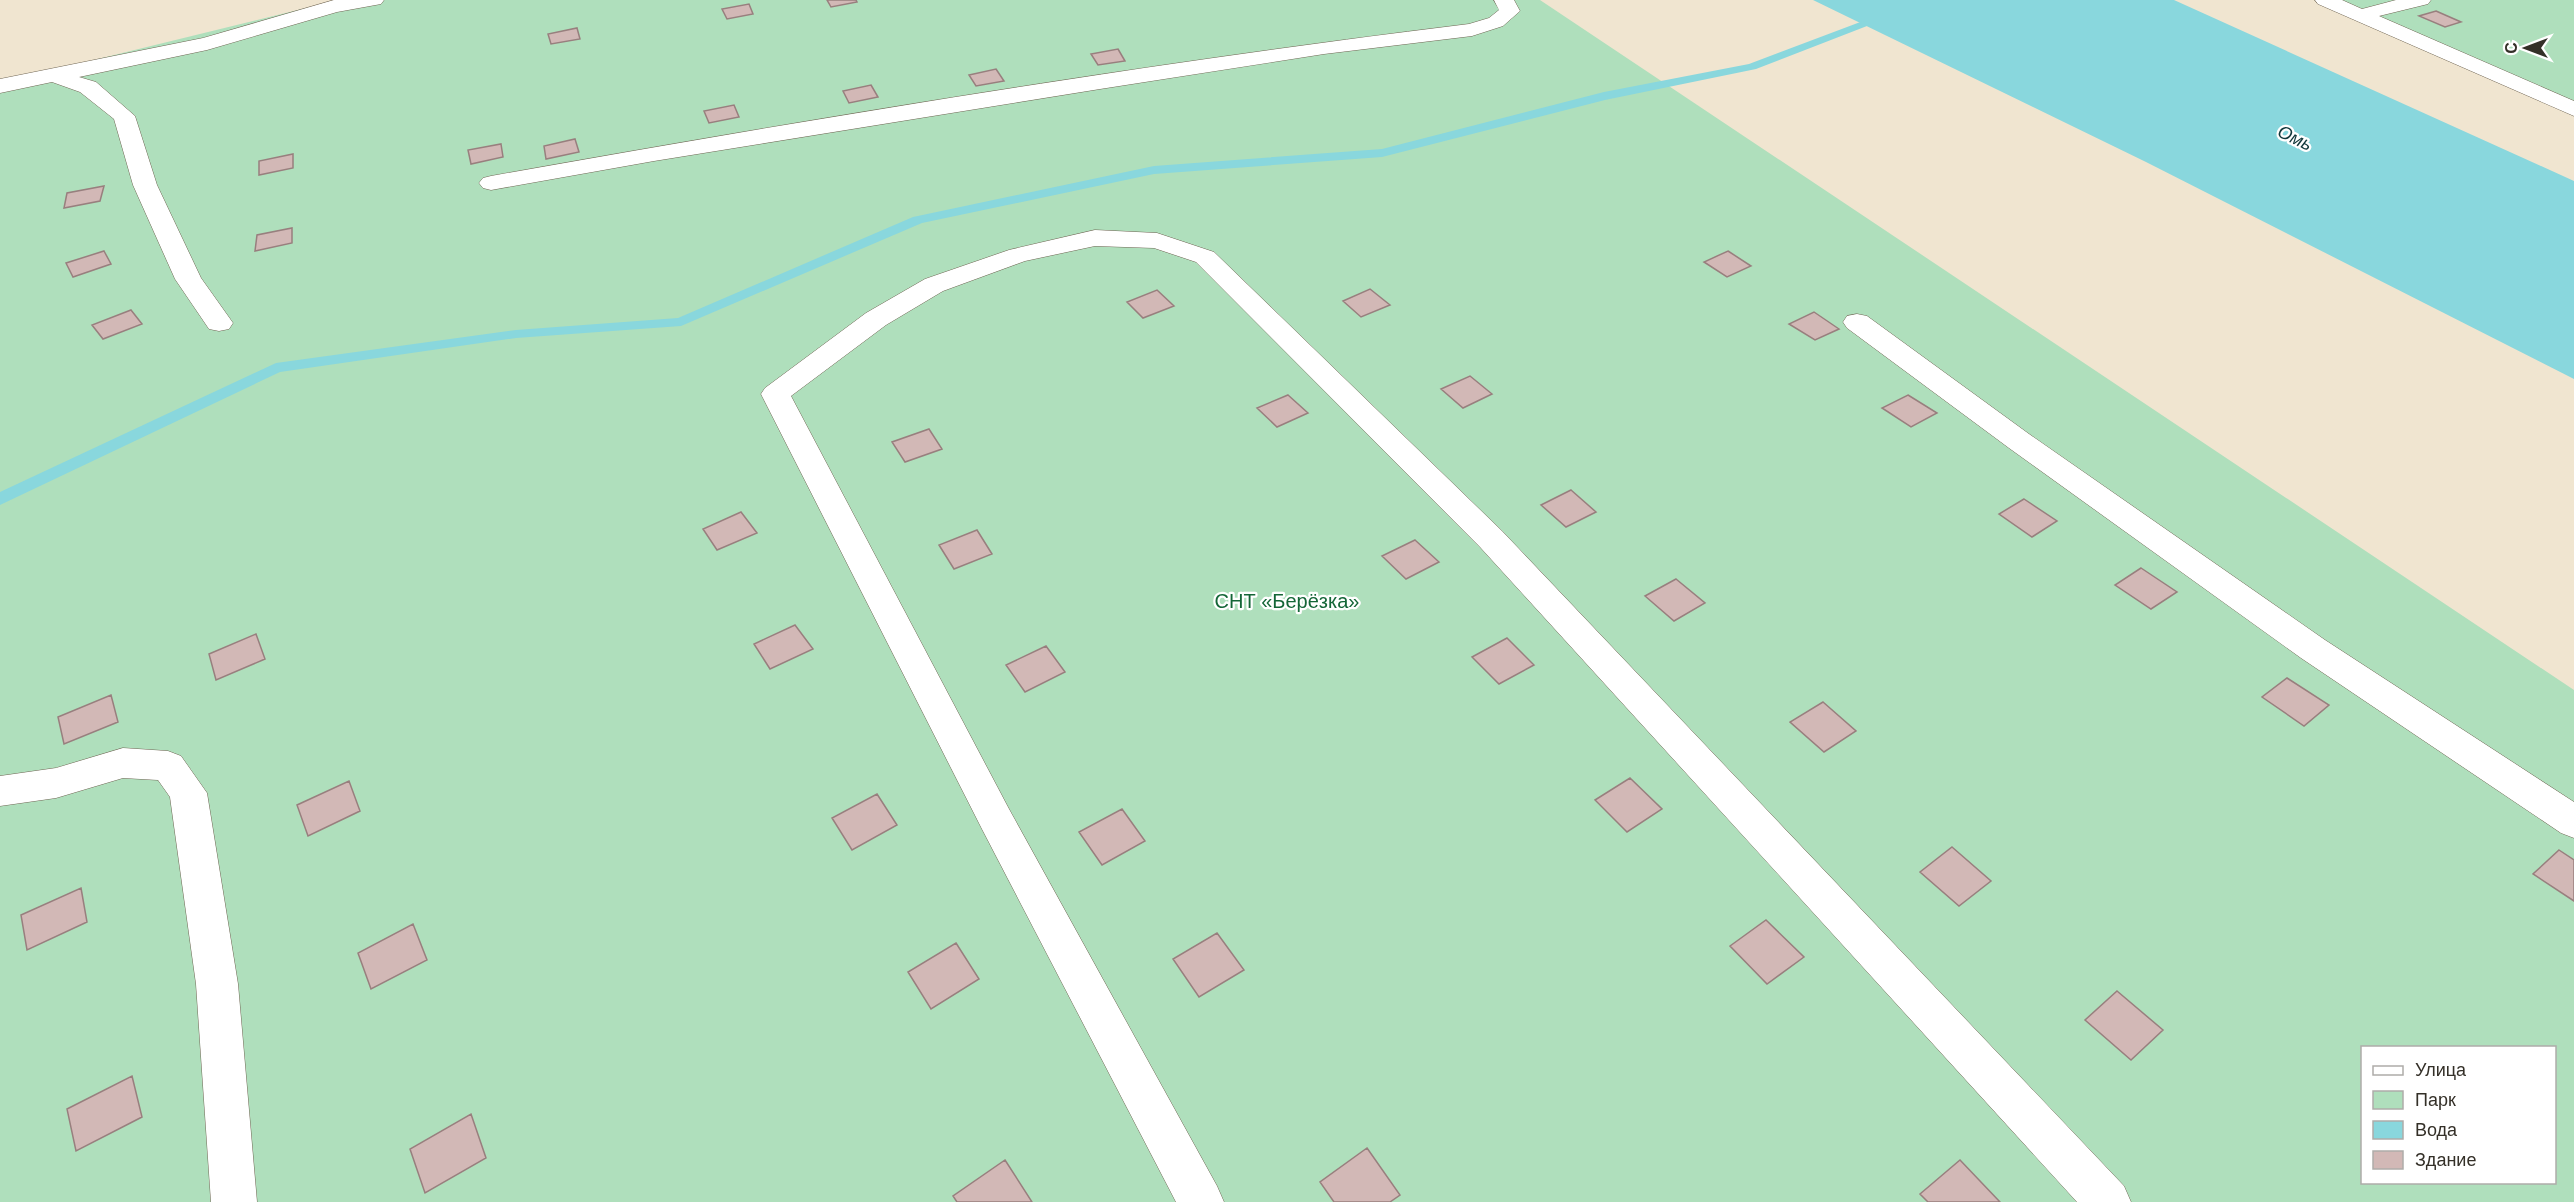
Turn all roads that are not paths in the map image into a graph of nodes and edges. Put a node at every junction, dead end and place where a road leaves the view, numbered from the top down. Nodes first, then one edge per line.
1 (374, 0) edge
2 (1504, 0) edge
3 (2325, 0) edge
4 (2421, 0) edge
5 (2360, 15) junction
6 (53, 75) junction
7 (0, 86) edge
8 (2574, 110) edge
9 (491, 183) dead end
10 (1857, 322) dead end
11 (219, 323) dead end
12 (0, 791) edge
13 (2574, 822) edge
14 (234, 1202) edge
15 (1201, 1202) edge
16 (2108, 1202) edge

1 - 6 lane
2 - 9 lane
3 - 5 lane
4 - 5 lane
5 - 8 lane
6 - 7 lane
6 - 11 lane
10 - 13 lane
12 - 14 lane
15 - 16 lane

